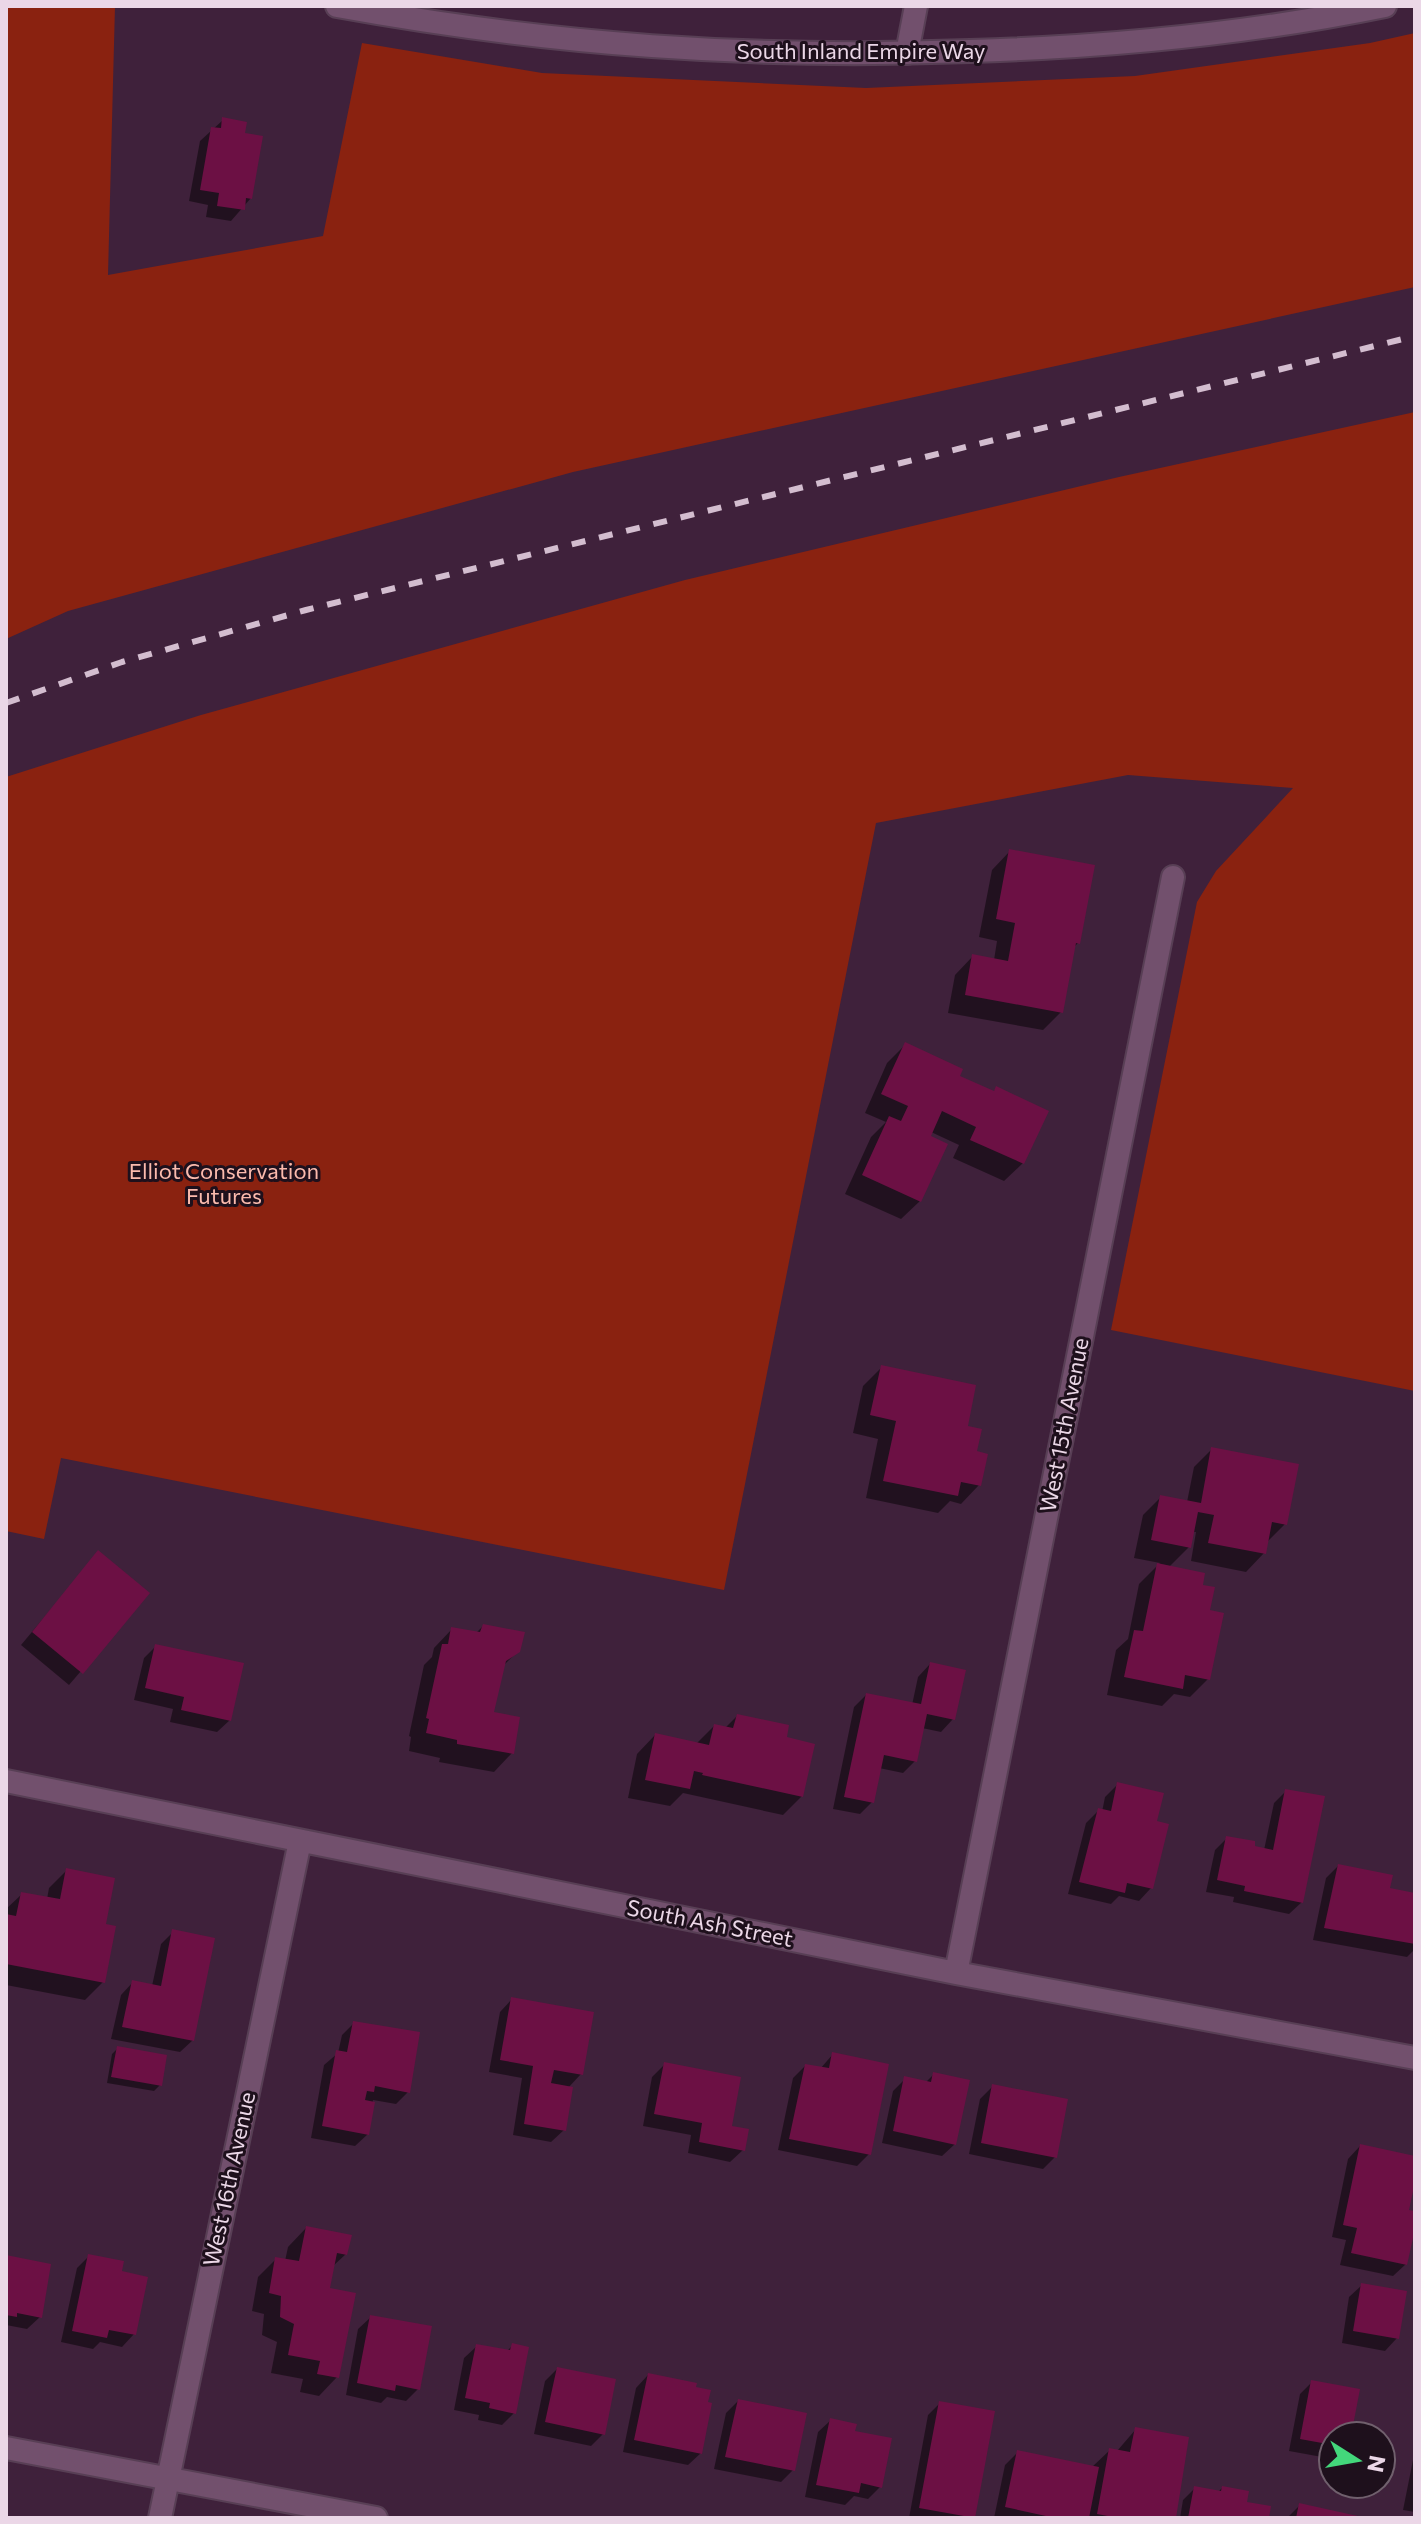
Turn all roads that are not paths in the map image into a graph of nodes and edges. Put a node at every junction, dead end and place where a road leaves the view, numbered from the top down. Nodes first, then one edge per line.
1 (337, 6) edge
2 (916, 6) edge
3 (1385, 6) edge
4 (907, 53) junction
5 (1173, 877) dead end
6 (6, 1781) edge
7 (300, 1841) junction
8 (956, 1973) junction
9 (1415, 2058) edge
10 (6, 2448) edge
11 (167, 2478) junction
12 (160, 2518) edge
13 (376, 2518) edge

1 - 4 street, South Inland Empire Way
2 - 4 street
3 - 4 street, South Inland Empire Way
5 - 8 street, West 15th Avenue
6 - 7 street, South Ash Street
7 - 8 street, South Ash Street
7 - 11 street, West 16th Avenue
8 - 9 street, South Ash Street
10 - 11 street
11 - 12 street, West 16th Avenue
11 - 13 street

